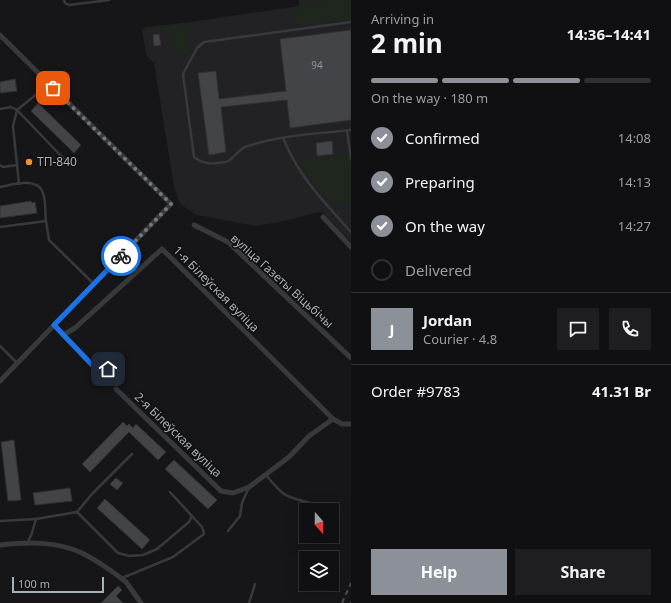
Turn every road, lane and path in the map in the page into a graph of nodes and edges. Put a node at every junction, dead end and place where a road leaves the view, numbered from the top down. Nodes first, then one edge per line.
1 (64, 0) edge
2 (109, 0) edge
3 (351, 22) edge
4 (0, 35) edge
5 (49, 83) junction
6 (0, 109) edge
7 (17, 110) junction
8 (347, 130) junction
9 (351, 130) edge
10 (283, 138) junction
11 (64, 159) dead end
12 (351, 159) edge
13 (0, 164) edge
14 (16, 166) junction
15 (19, 184) junction
16 (0, 187) edge
17 (323, 217) dead end
18 (46, 221) junction
19 (194, 226) dead end
20 (0, 227) edge
21 (351, 232) edge
22 (351, 247) edge
23 (94, 284) junction
24 (54, 325) junction
25 (63, 335) junction
26 (0, 346) edge
27 (351, 358) edge
28 (17, 363) junction
29 (120, 368) dead end
30 (0, 381) edge
31 (116, 389) dead end
32 (333, 419) junction
33 (351, 424) edge
34 (132, 454) dead end
35 (266, 474) junction
36 (249, 487) junction
37 (170, 492) dead end
38 (311, 503) dead end
39 (77, 512) junction
40 (192, 516) junction
41 (36, 518) junction
42 (0, 521) edge
43 (228, 531) dead end
44 (28, 542) junction
45 (0, 545) edge
46 (121, 578) junction
47 (255, 584) dead end
48 (141, 603) edge
49 (249, 603) edge

1 - 2 lane
3 - 10 lane
4 - 5 street
5 - 7 lane
5 - 23 street
6 - 7 lane
7 - 11 lane
7 - 14 lane
8 - 9 lane
8 - 10 lane
8 - 12 lane
10 - 21 lane
13 - 14 lane
14 - 15 lane
15 - 16 lane
15 - 18 lane
17 - 22 street
18 - 20 lane
18 - 23 lane
19 - 27 street, вуліца Газеты Віцьбічы
23 - 24 street
24 - 25 street
24 - 28 street
25 - 29 street
25 - 32 street, 1-я Білеўская вуліца
26 - 28 lane
28 - 30 street
31 - 36 street, 2-я Білеўская вуліца
32 - 33 street
32 - 35 street
34 - 39 lane
35 - 36 street
35 - 38 lane
36 - 43 lane
37 - 40 lane
39 - 40 lane
39 - 41 lane
40 - 46 lane
41 - 42 lane
41 - 44 lane
44 - 45 street
44 - 46 street
46 - 48 street
47 - 49 lane

